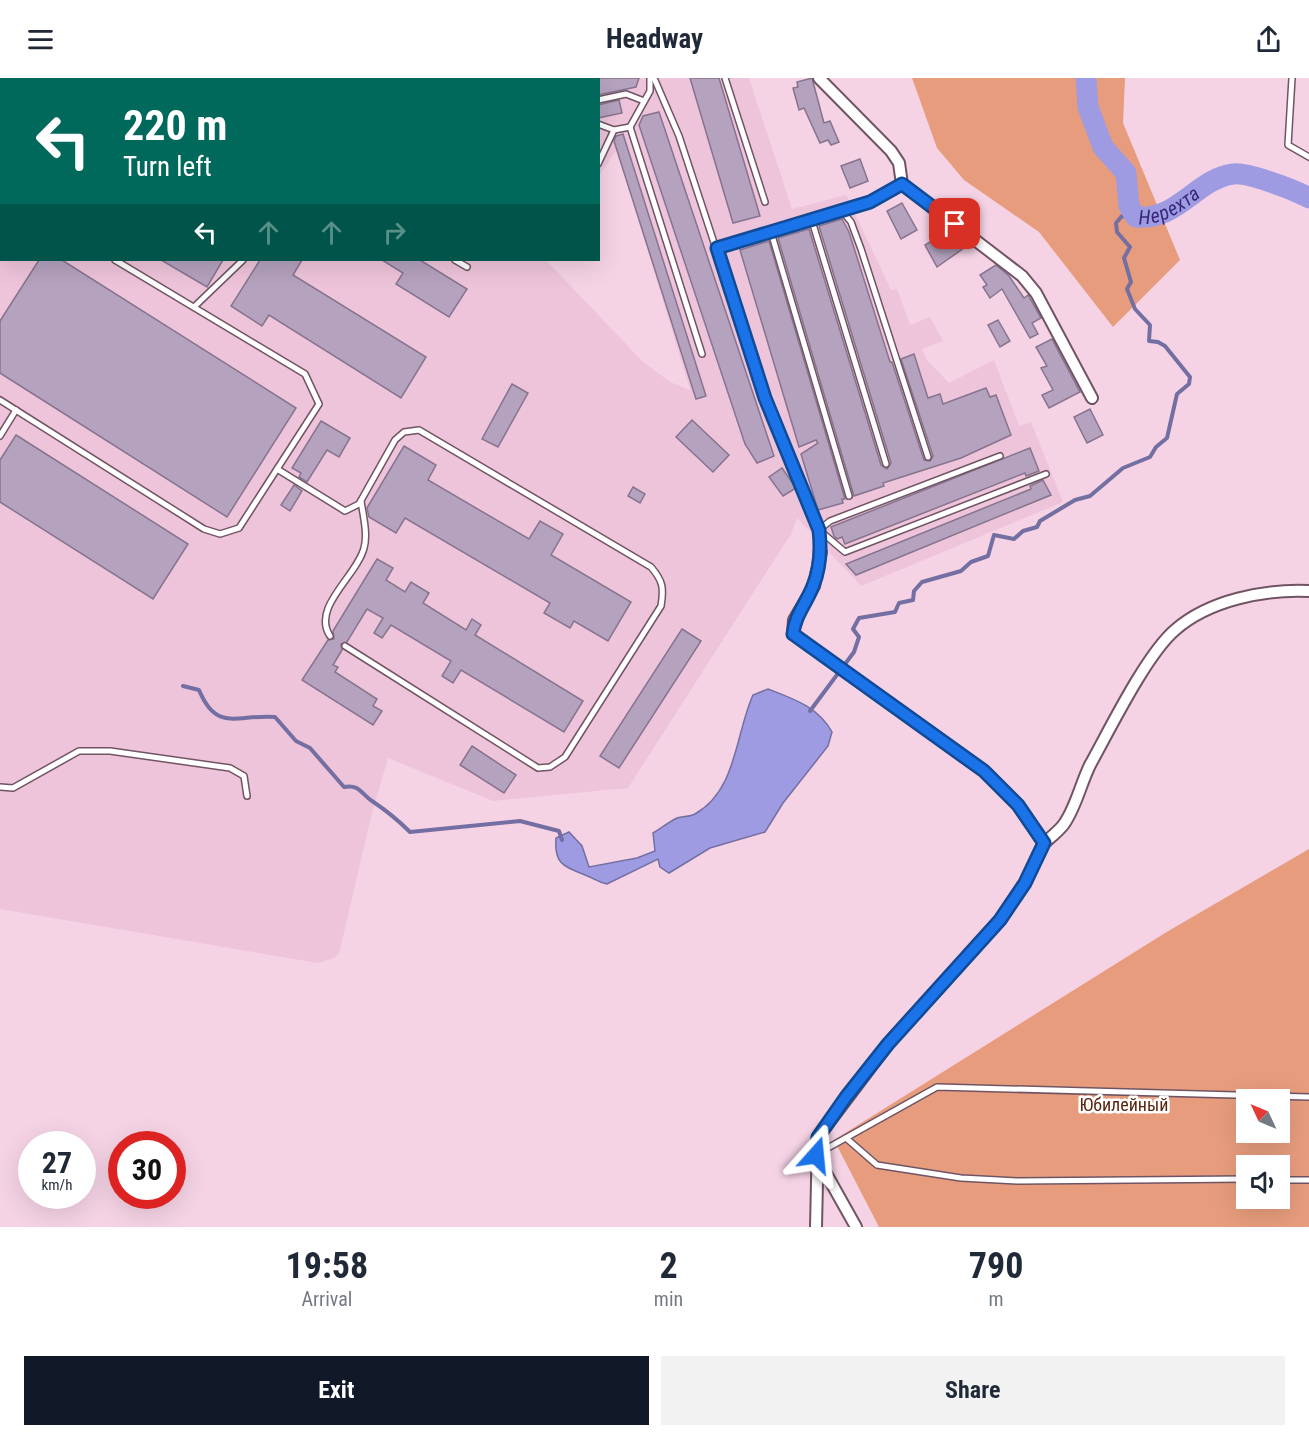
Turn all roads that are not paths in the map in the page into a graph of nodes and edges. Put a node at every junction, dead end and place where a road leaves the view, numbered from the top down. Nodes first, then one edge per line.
1 (650, 78) edge
2 (654, 78) edge
3 (725, 78) edge
4 (819, 78) edge
5 (1292, 78) edge
6 (600, 100) edge
7 (644, 101) junction
8 (600, 125) edge
9 (630, 127) junction
10 (614, 130) junction
11 (1309, 157) edge
12 (600, 160) edge
13 (902, 184) junction
14 (765, 202) dead end
15 (842, 211) junction
16 (812, 220) junction
17 (771, 232) junction
18 (717, 248) junction
19 (117, 261) edge
20 (242, 261) edge
21 (457, 261) edge
22 (467, 267) dead end
23 (194, 307) junction
24 (702, 354) dead end
25 (1092, 398) dead end
26 (0, 400) edge
27 (16, 410) junction
28 (0, 436) edge
29 (1000, 456) dead end
30 (928, 457) dead end
31 (886, 464) dead end
32 (277, 469) junction
33 (1046, 474) dead end
34 (849, 496) dead end
35 (361, 500) junction
36 (819, 530) junction
37 (821, 552) joint
38 (1309, 591) edge
39 (330, 636) dead end
40 (345, 646) dead end
41 (0, 787) edge
42 (247, 796) dead end
43 (1044, 843) junction
44 (1309, 1097) edge
45 (846, 1138) junction
46 (816, 1155) junction
47 (1236, 1179) edge
48 (1290, 1180) edge
49 (1309, 1180) edge
50 (816, 1227) edge
51 (856, 1227) edge

1 - 7 lane
2 - 18 lane
3 - 14 lane
4 - 13 street
5 - 11 lane
6 - 7 lane
7 - 9 lane
8 - 10 lane
9 - 10 lane
9 - 24 lane
10 - 12 lane
13 - 15 lane
13 - 25 street
15 - 16 lane
15 - 30 lane
16 - 17 lane
16 - 31 lane
17 - 18 lane
17 - 34 lane
18 - 36 lane
19 - 23 lane
20 - 23 lane
21 - 22 lane
23 - 32 lane
26 - 27 lane
27 - 28 lane
27 - 32 lane
29 - 36 lane
32 - 35 lane
33 - 36 lane
35 - 39 lane
35 - 40 lane
36 - 37 lane
37 - 43 street
38 - 43 street
41 - 42 lane
43 - 46 street
44 - 45 lane
45 - 46 lane
45 - 47 lane
46 - 50 street
46 - 51 street
48 - 49 lane

